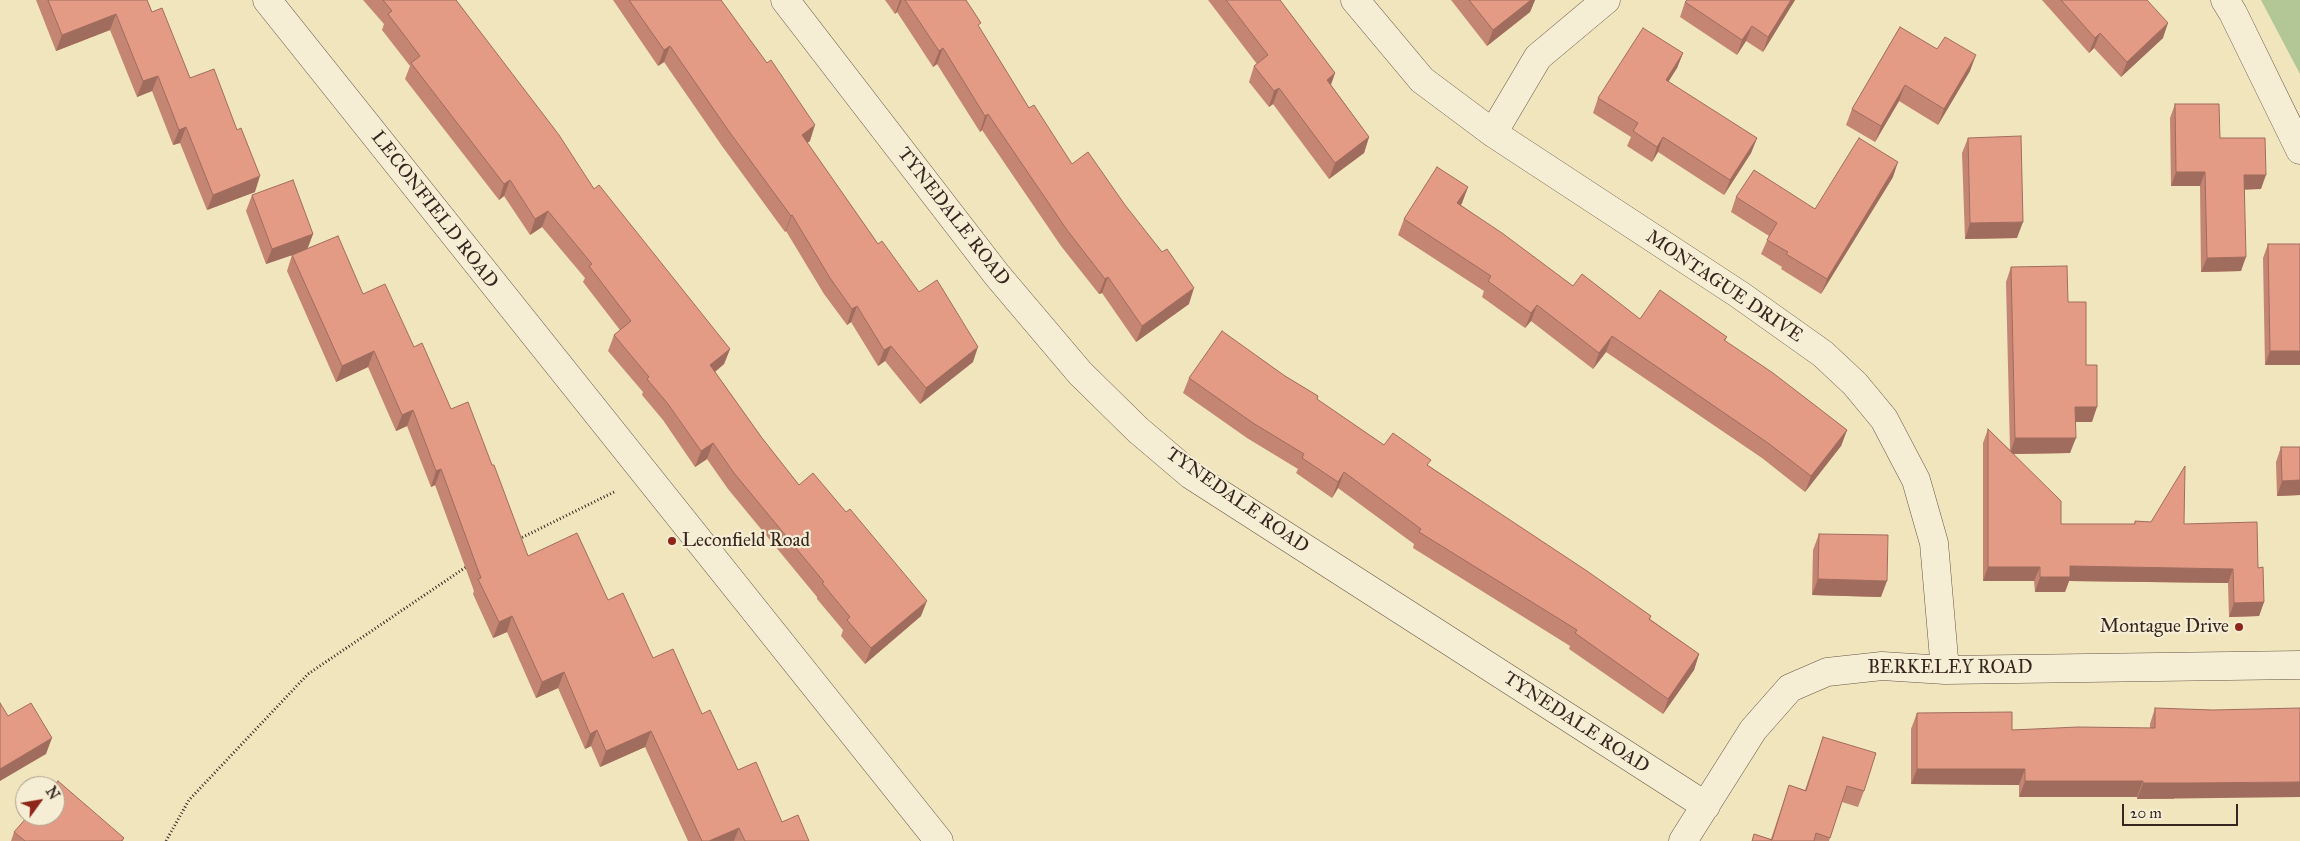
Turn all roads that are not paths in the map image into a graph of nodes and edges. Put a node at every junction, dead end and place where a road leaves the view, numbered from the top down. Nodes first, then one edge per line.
1 (267, 0) edge
2 (785, 0) edge
3 (1355, 0) edge
4 (1606, 0) edge
5 (2225, 0) edge
6 (1493, 133) junction
7 (2300, 150) edge
8 (2300, 665) edge
9 (1945, 670) junction
10 (1706, 806) junction
11 (939, 841) edge
12 (1683, 841) edge

1 - 11 street, LECONFIELD ROAD
2 - 10 street, TYNEDALE ROAD
3 - 6 street, MONTAGUE DRIVE
4 - 6 street
5 - 7 street
6 - 9 street, MONTAGUE DRIVE
8 - 9 street, BERKELEY ROAD
9 - 10 street, BERKELEY ROAD
10 - 12 street, BERKELEY ROAD

